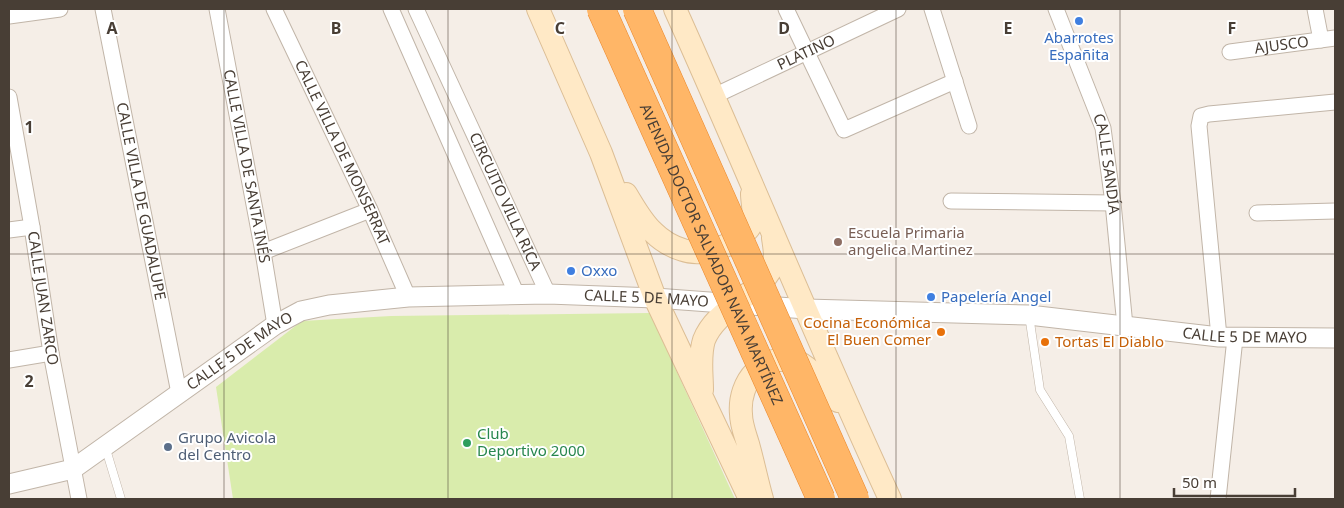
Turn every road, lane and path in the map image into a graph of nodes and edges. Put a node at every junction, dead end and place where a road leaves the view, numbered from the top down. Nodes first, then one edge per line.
1 (60, 9) edge
2 (103, 9) edge
3 (217, 9) edge
4 (274, 9) edge
5 (391, 9) edge
6 (416, 9) edge
7 (538, 9) edge
8 (601, 9) edge
9 (637, 9) edge
10 (675, 9) edge
11 (786, 9) edge
12 (898, 9) edge
13 (932, 9) edge
14 (1056, 9) edge
15 (1315, 9) edge
16 (9, 16) edge
17 (1328, 39) edge
18 (807, 52) junction
19 (1230, 52) dead end
20 (955, 81) junction
21 (714, 96) junction
22 (9, 97) edge
23 (1335, 102) edge
24 (462, 110) junction
25 (440, 120) junction
26 (969, 126) dead end
27 (601, 153) junction
28 (743, 164) junction
29 (951, 201) dead end
30 (1113, 203) junction
31 (370, 210) junction
32 (1335, 210) edge
33 (1257, 212) dead end
34 (32, 227) junction
35 (9, 230) edge
36 (773, 232) junction
37 (263, 252) junction
38 (517, 294) junction
39 (548, 294) junction
40 (408, 296) junction
41 (655, 298) junction
42 (736, 303) junction
43 (806, 309) junction
44 (1029, 316) junction
45 (275, 324) junction
46 (1125, 326) junction
47 (1227, 337) junction
48 (1335, 338) edge
49 (51, 353) junction
50 (9, 360) edge
51 (178, 393) junction
52 (702, 398) junction
53 (851, 414) junction
54 (105, 446) junction
55 (73, 469) junction
56 (9, 484) edge
57 (79, 499) edge
58 (121, 499) edge
59 (750, 499) edge
60 (762, 499) edge
61 (821, 499) edge
62 (855, 499) edge
63 (890, 499) edge
64 (1080, 499) edge
65 (1218, 499) edge

1 - 16 street
2 - 51 street, CALLE VILLA DE GUADALUPE
3 - 37 street, CALLE VILLA DE SANTA INÉS
4 - 31 street, CALLE VILLA DE MONSERRAT
5 - 25 street, CIRCUITO VILLA RICA
6 - 24 street, CIRCUITO VILLA RICA
7 - 27 main road
8 - 61 highway, AVENIDA DOCTOR SALVADOR NAVA MARTÍNEZ, bridge
9 - 62 highway, bridge
10 - 21 main road
11 - 18 street
12 - 18 street, PLATINO
13 - 20 street
14 - 30 street, CALLE SANDÍA
15 - 17 street
17 - 19 street, AJUSCO
18 - 20 street
18 - 21 street, PLATINO
20 - 26 street
21 - 28 main road
22 - 34 street, CALLE JUAN ZARCO
23 - 47 street
24 - 25 street
24 - 39 street, CIRCUITO VILLA RICA
25 - 38 street, CIRCUITO VILLA RICA
27 - 28 main road
27 - 41 main road
28 - 36 main road
29 - 30 street
30 - 46 street, CALLE SANDÍA
31 - 37 street
31 - 40 street, CALLE VILLA DE MONSERRAT
32 - 33 street
34 - 35 street
34 - 49 street, CALLE JUAN ZARCO
36 - 42 main road
36 - 43 main road
37 - 45 street, CALLE VILLA DE SANTA INÉS
38 - 39 street, CALLE 5 DE MAYO
38 - 40 street, CALLE 5 DE MAYO
39 - 41 street, CALLE 5 DE MAYO
40 - 45 street, CALLE 5 DE MAYO
41 - 42 street, CALLE 5 DE MAYO
41 - 52 main road
42 - 43 street, CALLE 5 DE MAYO
42 - 52 main road
43 - 44 street, CALLE 5 DE MAYO
43 - 53 main road
44 - 46 street, CALLE 5 DE MAYO
44 - 64 lane
45 - 51 street, CALLE 5 DE MAYO
46 - 47 street, CALLE 5 DE MAYO
47 - 48 street, CALLE 5 DE MAYO
47 - 65 street
49 - 50 street
49 - 55 street, CALLE JUAN ZARCO
51 - 54 street, CALLE 5 DE MAYO
52 - 59 main road
53 - 60 main road
53 - 63 main road
54 - 55 street, CALLE 5 DE MAYO
54 - 58 lane
55 - 56 street, CALLE 5 DE MAYO
55 - 57 street, CALLE JUAN ZARCO

